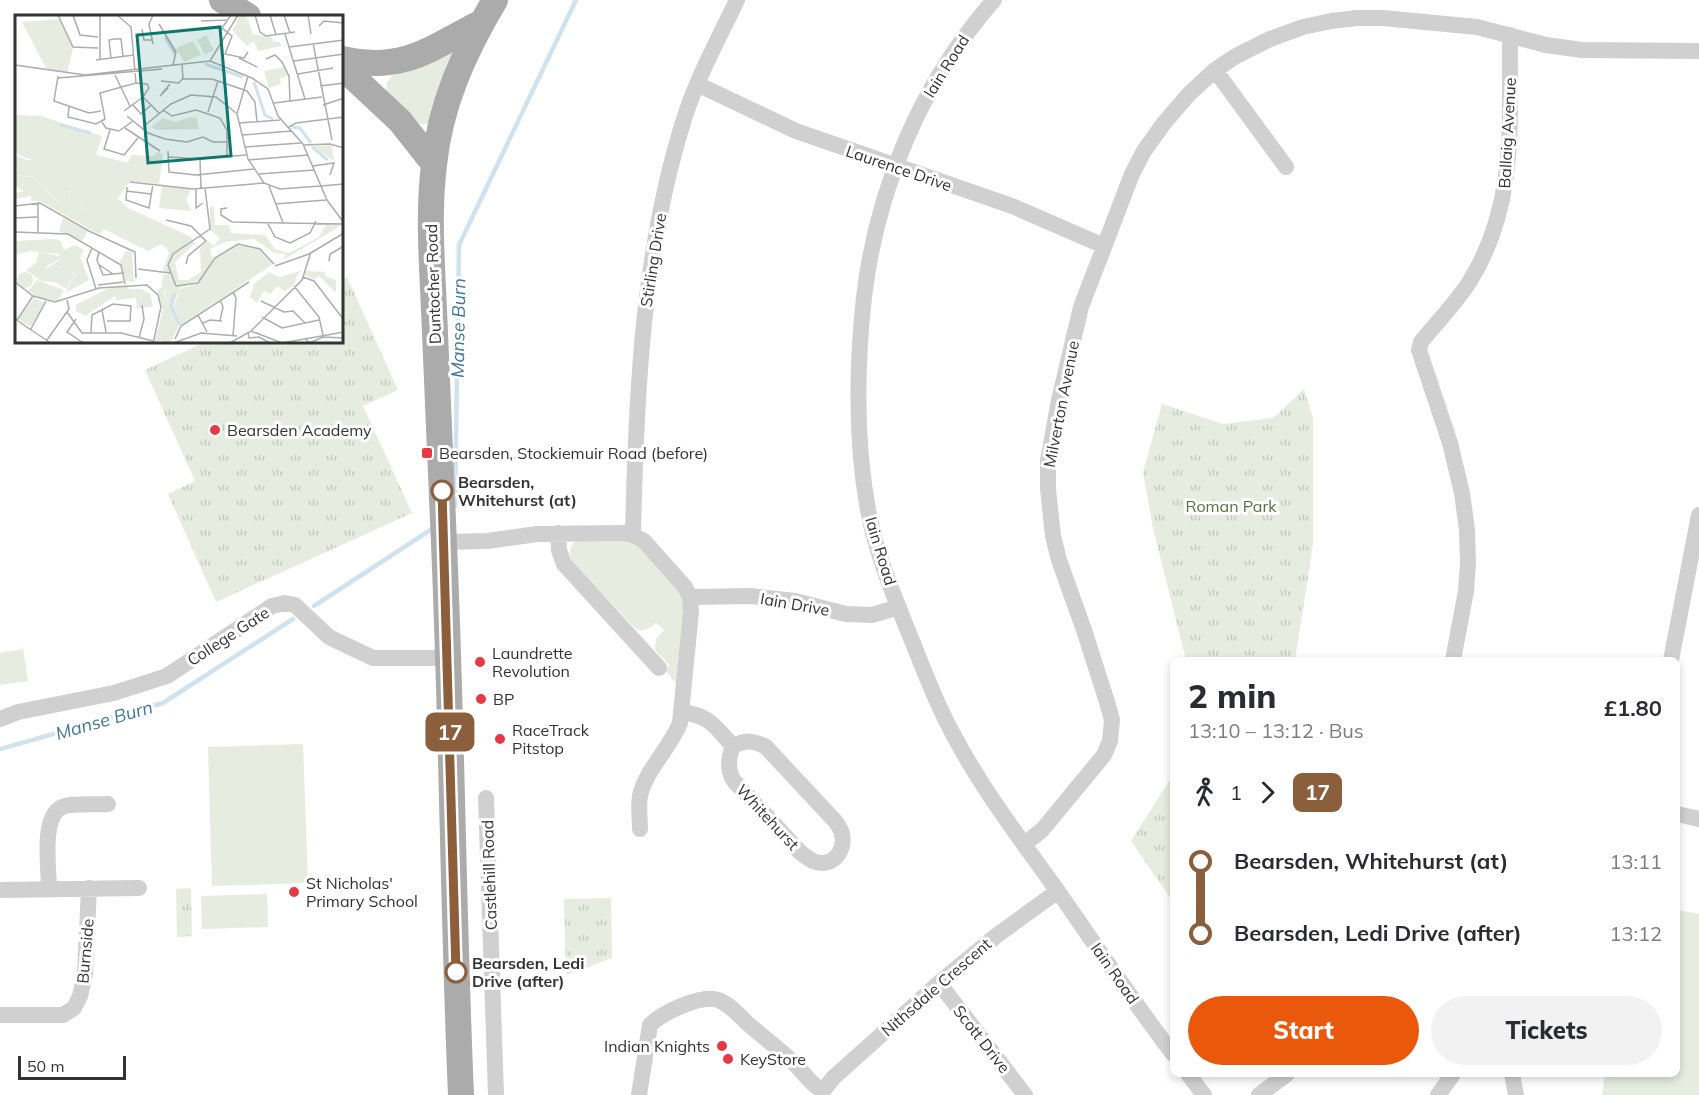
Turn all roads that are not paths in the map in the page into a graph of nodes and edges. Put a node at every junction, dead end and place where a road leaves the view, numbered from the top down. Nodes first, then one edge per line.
1 (222, 0) edge
2 (495, 0) edge
3 (737, 0) edge
4 (994, 0) edge
5 (246, 15) edge
6 (482, 22) junction
7 (1510, 35) junction
8 (1699, 51) edge
9 (344, 60) edge
10 (344, 62) edge
11 (1215, 70) junction
12 (697, 84) junction
13 (434, 164) junction
14 (895, 165) junction
15 (1286, 167) dead end
16 (1104, 246) junction
17 (1699, 515) edge
18 (444, 530) junction
19 (558, 533) junction
20 (633, 535) junction
21 (690, 597) junction
22 (899, 607) junction
23 (1454, 657) edge
24 (1672, 657) edge
25 (447, 658) junction
26 (659, 668) dead end
27 (683, 705) junction
28 (0, 719) edge
29 (733, 746) junction
30 (486, 798) dead end
31 (108, 804) dead end
32 (1680, 815) edge
33 (1699, 819) edge
34 (640, 829) dead end
35 (1025, 844) junction
36 (49, 888) junction
37 (89, 888) junction
38 (139, 888) dead end
39 (0, 890) edge
40 (1058, 891) junction
41 (939, 983) junction
42 (0, 1014) edge
43 (1170, 1050) edge
44 (1190, 1077) edge
45 (1283, 1077) edge
46 (1451, 1077) edge
47 (1513, 1077) edge
48 (823, 1093) edge
49 (461, 1095) edge
50 (496, 1095) edge
51 (639, 1095) edge
52 (1025, 1095) edge
53 (1204, 1095) edge
54 (1259, 1095) edge
55 (1438, 1095) edge
56 (1516, 1095) edge

1 - 5 main road
2 - 6 main road, Duntocher Road
3 - 12 street, Stirling Drive
4 - 14 street, Iain Road
6 - 9 main road
6 - 13 main road, Duntocher Road
7 - 8 street, Milverton Avenue
7 - 11 street, Milverton Avenue
7 - 23 street, Ballaig Avenue
10 - 13 main road
11 - 15 street
11 - 16 street, Milverton Avenue
12 - 14 street, Laurence Drive
12 - 20 street, Stirling Drive
13 - 18 main road, Duntocher Road
14 - 16 street, Laurence Drive
14 - 22 street, Iain Road
16 - 35 street, Milverton Avenue
17 - 24 street
18 - 19 street
18 - 25 main road, Duntocher Road
19 - 20 street
19 - 26 street
20 - 21 street
21 - 22 street, Iain Drive
21 - 27 street
22 - 35 street, Iain Road
25 - 28 street, College Gate
25 - 49 main road, Duntocher Road
27 - 29 street
27 - 34 street
29 - 29 street, Whitehurst
30 - 50 street, Castlehill Road
31 - 36 street
32 - 33 street
35 - 40 street, Iain Road
36 - 37 street
36 - 39 street
37 - 38 street
37 - 42 street, Burnside
40 - 41 street, Nithsdale Crescent
40 - 43 street, Iain Road
41 - 48 street, Nithsdale Crescent
41 - 52 street, Scott Drive
44 - 53 street
45 - 54 street
46 - 55 street
47 - 56 street
48 - 51 street

